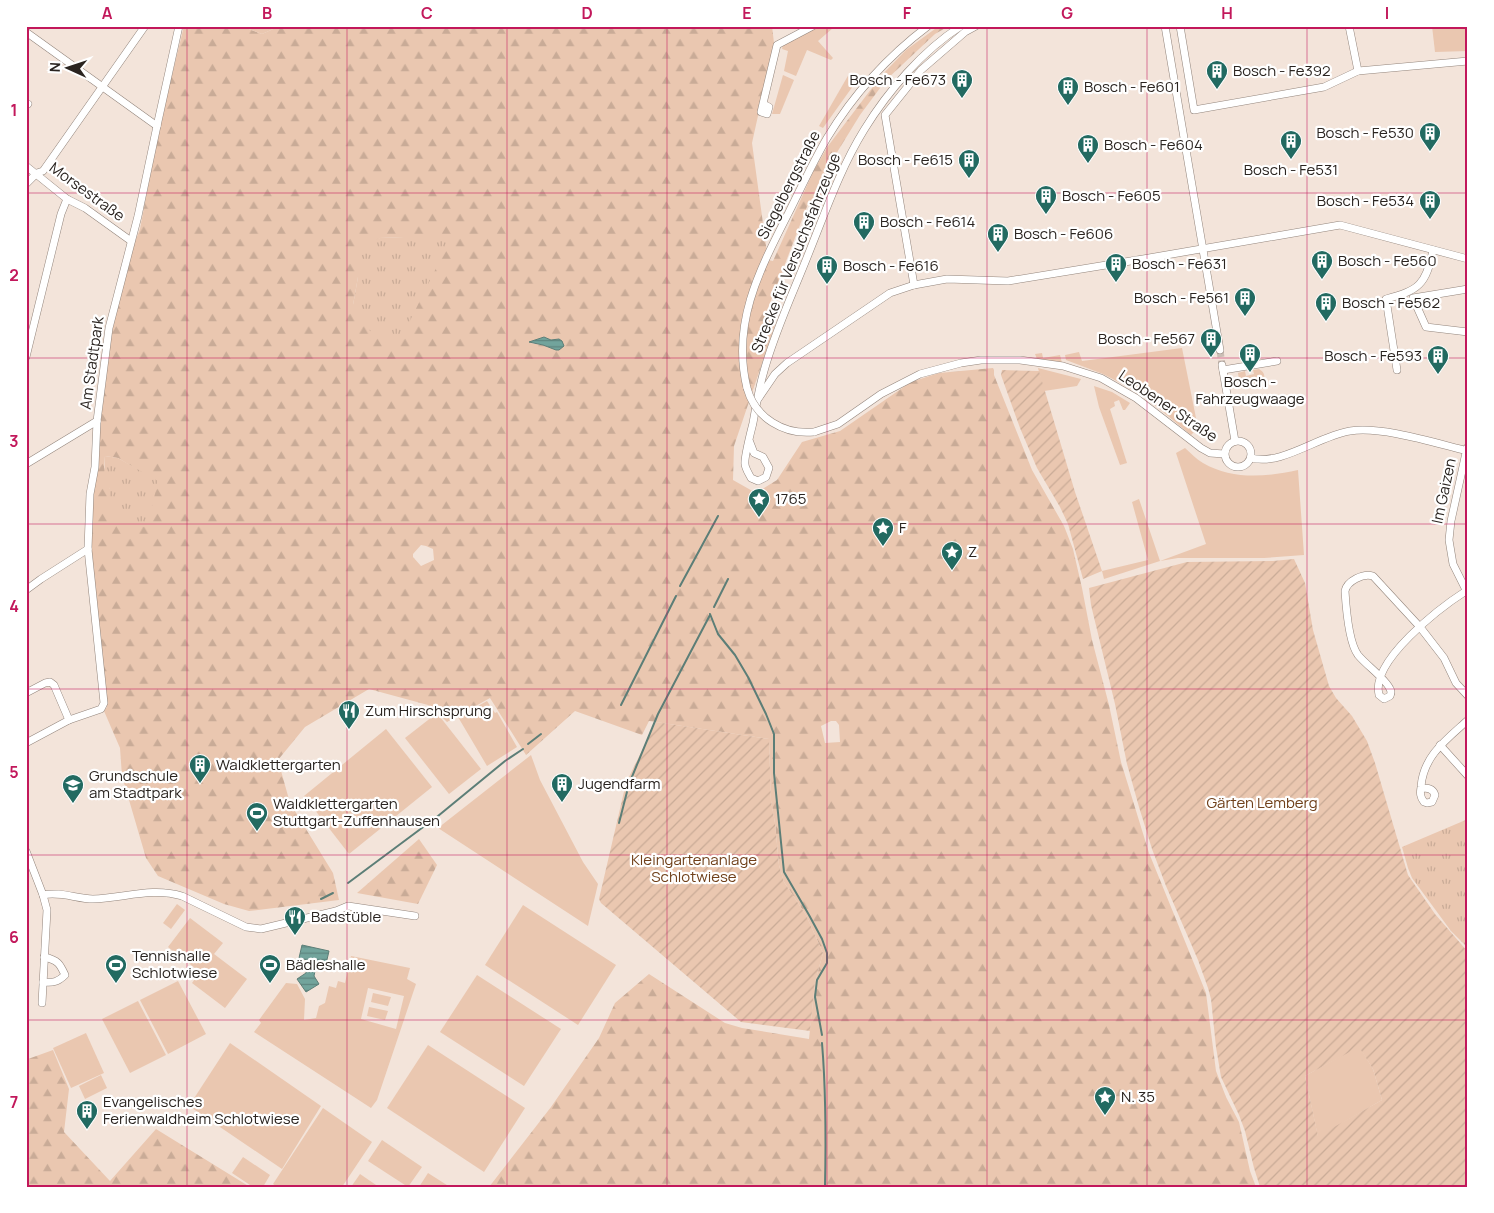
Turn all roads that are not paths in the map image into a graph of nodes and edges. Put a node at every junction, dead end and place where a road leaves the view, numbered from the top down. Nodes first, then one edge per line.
1 (145, 26) edge
2 (179, 26) edge
3 (813, 26) edge
4 (928, 26) edge
5 (961, 26) edge
6 (976, 26) edge
7 (1165, 26) edge
8 (1180, 26) edge
9 (1350, 26) edge
10 (26, 32) edge
11 (1468, 61) edge
12 (1358, 72) junction
13 (102, 88) junction
14 (763, 104) dead end
15 (156, 126) junction
16 (26, 166) edge
17 (37, 173) junction
18 (26, 184) edge
19 (66, 199) junction
20 (131, 241) junction
21 (1202, 250) junction
22 (1433, 250) junction
23 (1468, 259) edge
24 (914, 285) junction
25 (1468, 289) edge
26 (1468, 332) edge
27 (1220, 350) tunnel mouth
28 (26, 357) edge
29 (1277, 361) dead end
30 (1397, 370) dead end
31 (747, 388) joint
32 (758, 399) junction
33 (97, 421) junction
34 (749, 440) junction
35 (1236, 441) junction
36 (1467, 449) edge
37 (1224, 454) junction
38 (1250, 458) junction
39 (26, 464) edge
40 (88, 549) junction
41 (26, 590) edge
42 (1467, 592) edge
43 (1420, 627) junction
44 (26, 693) edge
45 (1468, 696) edge
46 (69, 720) junction
47 (1468, 720) edge
48 (26, 743) edge
49 (1440, 745) junction
50 (1468, 776) edge
51 (1421, 788) dead end
52 (26, 851) edge
53 (43, 895) junction
54 (415, 916) dead end
55 (44, 957) junction
56 (42, 982) junction
57 (42, 1003) dead end

1 - 13 street
2 - 15 street, Am Stadtpark
3 - 14 street
4 - 31 street, Siegelbergstraße
5 - 32 street, Strecke für Versuchsfahrzeuge
6 - 24 street
7 - 21 street
8 - 12 street
9 - 12 street
10 - 13 street
11 - 12 street
13 - 15 street
13 - 17 street
15 - 20 street, Am Stadtpark
16 - 17 street, Morsestraße
17 - 18 street
17 - 19 street, Morsestraße
19 - 20 street, Morsestraße
19 - 28 street
20 - 33 street, Am Stadtpark
21 - 22 street
21 - 24 street
21 - 27 street
22 - 23 street
22 - 30 street
24 - 32 street
25 - 26 street
29 - 35 street
31 - 37 street, Leobener Straße, bridge
32 - 34 street, Strecke für Versuchsfahrzeuge
33 - 39 street
33 - 40 street, Am Stadtpark
34 - 34 street, Strecke für Versuchsfahrzeuge
35 - 37 street, Leobener Straße
35 - 38 street, Leobener Straße
36 - 38 street, Leobener Straße
36 - 42 street, Im Gaizen
37 - 38 street, Leobener Straße
40 - 41 street
40 - 46 street, Am Stadtpark
42 - 43 street
43 - 43 street
43 - 45 street
44 - 46 street
46 - 48 street
47 - 49 street
49 - 50 street
49 - 51 street
52 - 53 street
53 - 54 street
53 - 55 street
55 - 56 street
55 - 56 street
56 - 57 street

